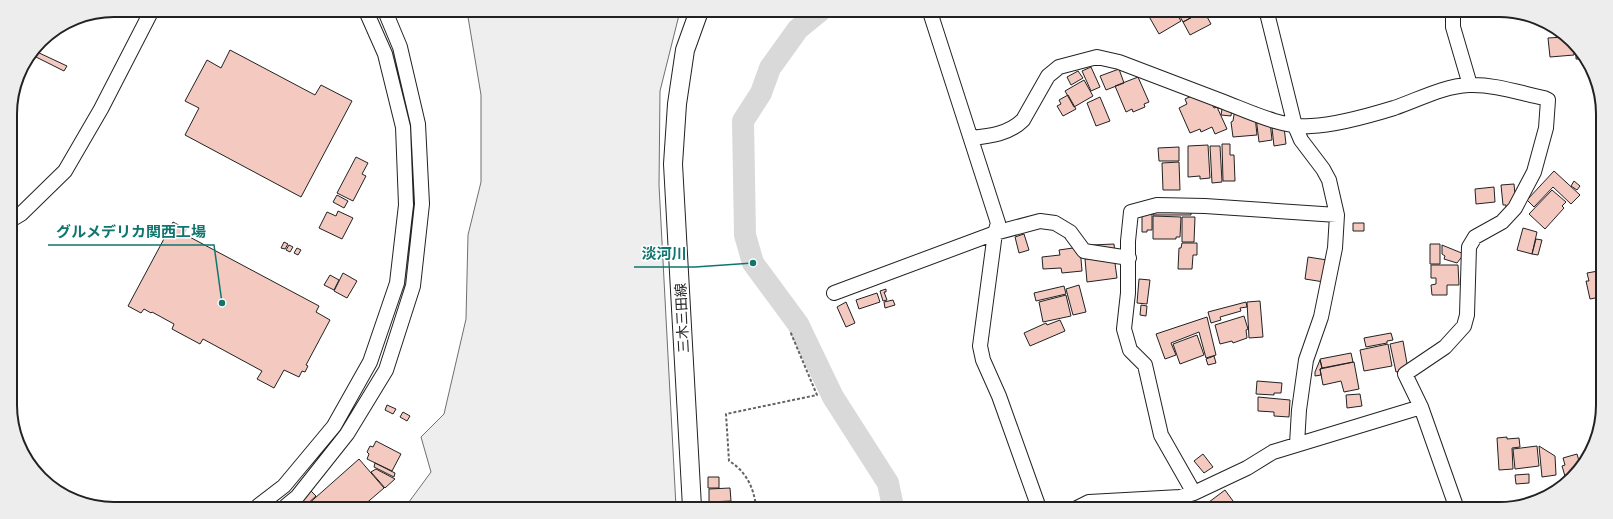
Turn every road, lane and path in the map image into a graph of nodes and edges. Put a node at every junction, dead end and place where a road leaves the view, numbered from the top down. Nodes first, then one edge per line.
1 (148, 17) edge
2 (369, 17) edge
3 (388, 17) edge
4 (697, 17) edge
5 (932, 17) edge
6 (1268, 17) edge
7 (1452, 17) edge
8 (1470, 85) junction
9 (1295, 126) junction
10 (971, 138) junction
11 (1337, 215) junction
12 (17, 216) edge
13 (995, 233) junction
14 (1129, 258) junction
15 (834, 292) dead end
16 (790, 331) dead end
17 (1421, 407) junction
18 (1297, 444) junction
19 (1194, 494) junction
20 (263, 502) edge
21 (291, 502) edge
22 (692, 502) edge
23 (756, 502) edge
24 (1037, 502) edge
25 (1089, 502) edge
26 (1455, 502) edge

1 - 12 street
2 - 20 street
3 - 21 street
4 - 22 main road, 三木三田線
5 - 10 street
6 - 9 street
7 - 8 street
8 - 9 street
8 - 17 street
9 - 10 street
9 - 11 street
10 - 13 street
11 - 14 street
11 - 18 street
13 - 14 street
13 - 15 street
13 - 24 street
14 - 19 street
16 - 23 path
17 - 18 street
17 - 26 street
18 - 19 street
19 - 25 street

